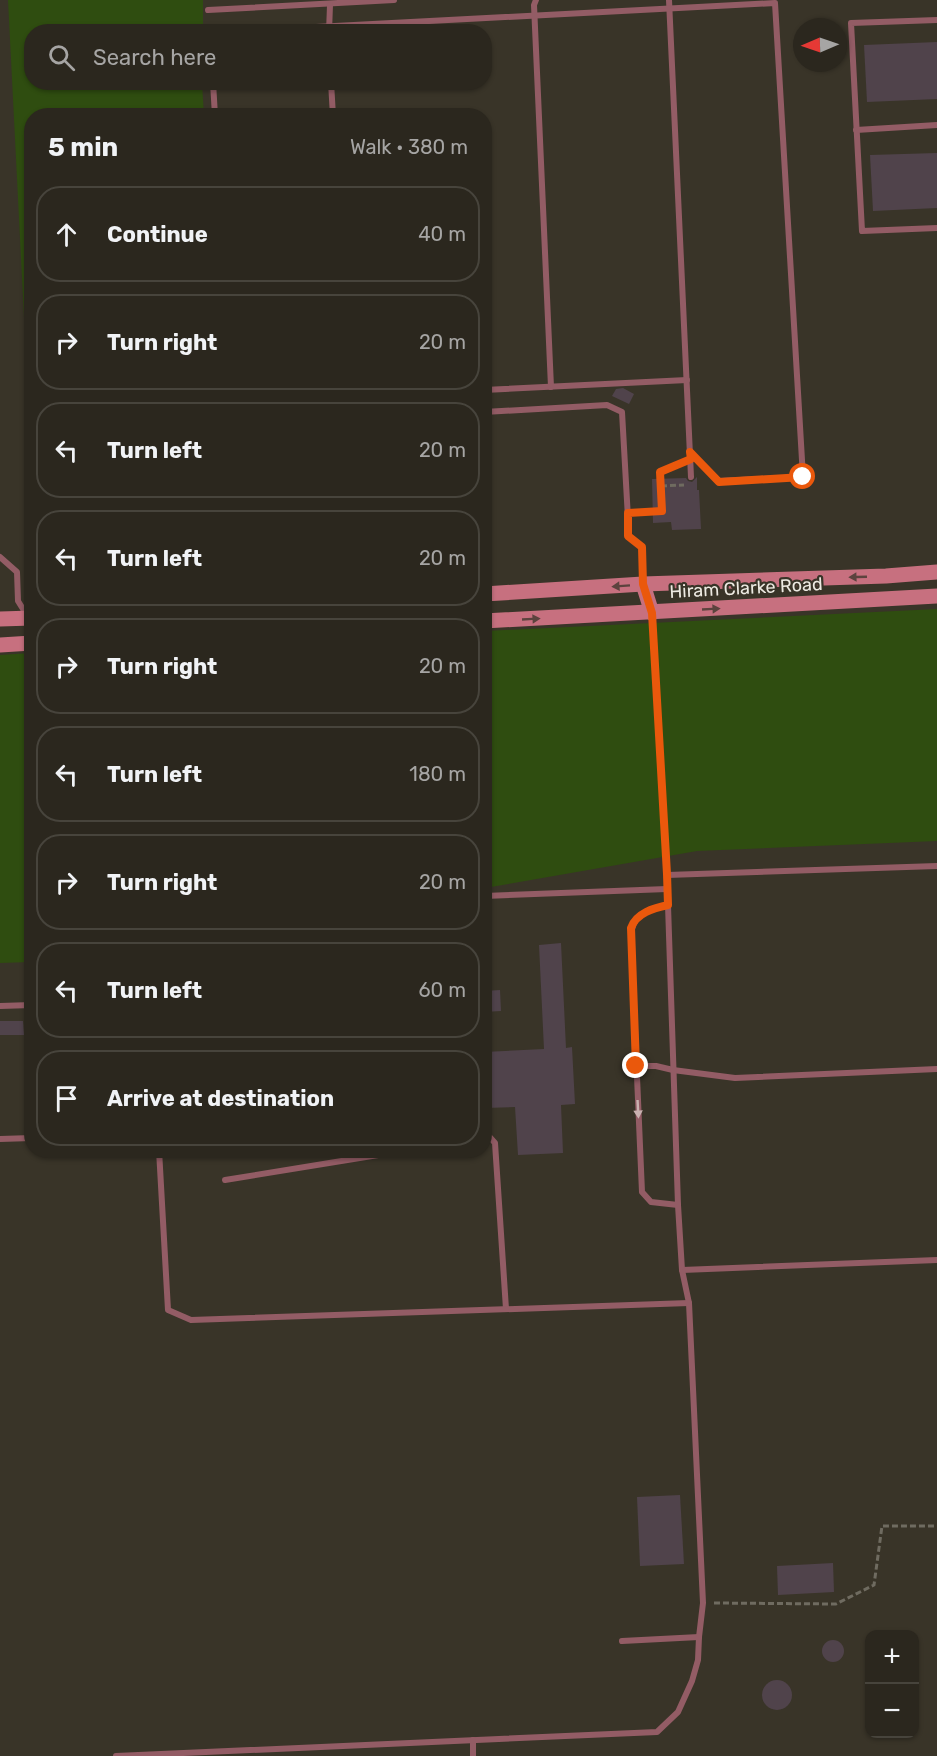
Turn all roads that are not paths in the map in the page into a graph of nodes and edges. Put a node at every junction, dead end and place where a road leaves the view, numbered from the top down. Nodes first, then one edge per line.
1 (394, 0) edge
2 (536, 0) edge
3 (669, 0) edge
4 (330, 5) junction
5 (669, 9) junction
6 (208, 10) dead end
7 (535, 15) junction
8 (937, 20) edge
9 (329, 24) edge
10 (403, 24) edge
11 (213, 90) edge
12 (331, 90) edge
13 (214, 108) edge
14 (333, 108) edge
15 (937, 125) edge
16 (856, 130) junction
17 (937, 228) edge
18 (687, 380) junction
19 (551, 387) junction
20 (492, 390) edge
21 (492, 412) edge
22 (690, 456) junction
23 (692, 477) road end
24 (0, 557) edge
25 (937, 572) edge
26 (885, 576) junction
27 (643, 584) junction
28 (492, 593) edge
29 (937, 596) edge
30 (887, 599) junction
31 (24, 610) edge
32 (652, 613) junction
33 (24, 618) edge
34 (0, 619) edge
35 (492, 621) edge
36 (24, 643) edge
37 (0, 645) edge
38 (937, 866) edge
39 (667, 874) junction
40 (667, 889) junction
41 (492, 896) edge
42 (668, 905) junction
43 (24, 1005) edge
44 (0, 1006) edge
45 (636, 1066) junction
46 (937, 1069) edge
47 (673, 1070) junction
48 (24, 1138) edge
49 (0, 1139) edge
50 (492, 1139) edge
51 (159, 1158) edge
52 (360, 1158) edge
53 (225, 1180) dead end
54 (678, 1205) junction
55 (937, 1260) edge
56 (682, 1270) junction
57 (689, 1303) junction
58 (506, 1309) junction
59 (699, 1637) junction
60 (622, 1641) dead end
61 (473, 1740) junction
62 (313, 1747) junction
63 (248, 1753) edge
64 (116, 1756) edge
65 (314, 1756) edge
66 (473, 1756) edge

1 - 4 lane
2 - 7 lane
3 - 5 lane
4 - 6 lane
4 - 9 lane
5 - 7 lane
5 - 18 lane
5 - 22 lane
7 - 10 lane
7 - 19 lane
8 - 16 lane
11 - 13 lane
12 - 14 lane
15 - 16 lane
16 - 17 lane
18 - 19 lane
18 - 22 lane
19 - 20 lane
21 - 27 lane
22 - 23 lane
24 - 31 lane
25 - 26 main road, Hiram Clarke Road
26 -> 27 main road, Hiram Clarke Road
26 - 30 main road
27 -> 28 main road, Hiram Clarke Road
27 - 32 main road
29 - 30 main road, Hiram Clarke Road
32 -> 30 main road, Hiram Clarke Road
35 -> 32 main road, Hiram Clarke Road
32 - 39 lane
33 - 34 main road
36 - 37 main road
38 - 39 lane
39 - 40 lane
40 - 41 lane
40 - 42 lane
42 - 45 lane
42 - 47 lane
43 - 44 lane
45 - 47 lane
45 -> 54 lane
46 - 47 lane
47 - 54 lane
48 - 49 lane
50 - 58 lane
51 - 58 lane
52 - 53 lane
54 - 56 lane
55 - 56 lane
56 - 57 lane
57 - 58 lane
57 - 59 lane
59 - 60 lane
59 - 61 lane
61 - 62 lane
61 - 66 lane
62 - 63 lane
62 - 65 lane
63 - 64 lane

